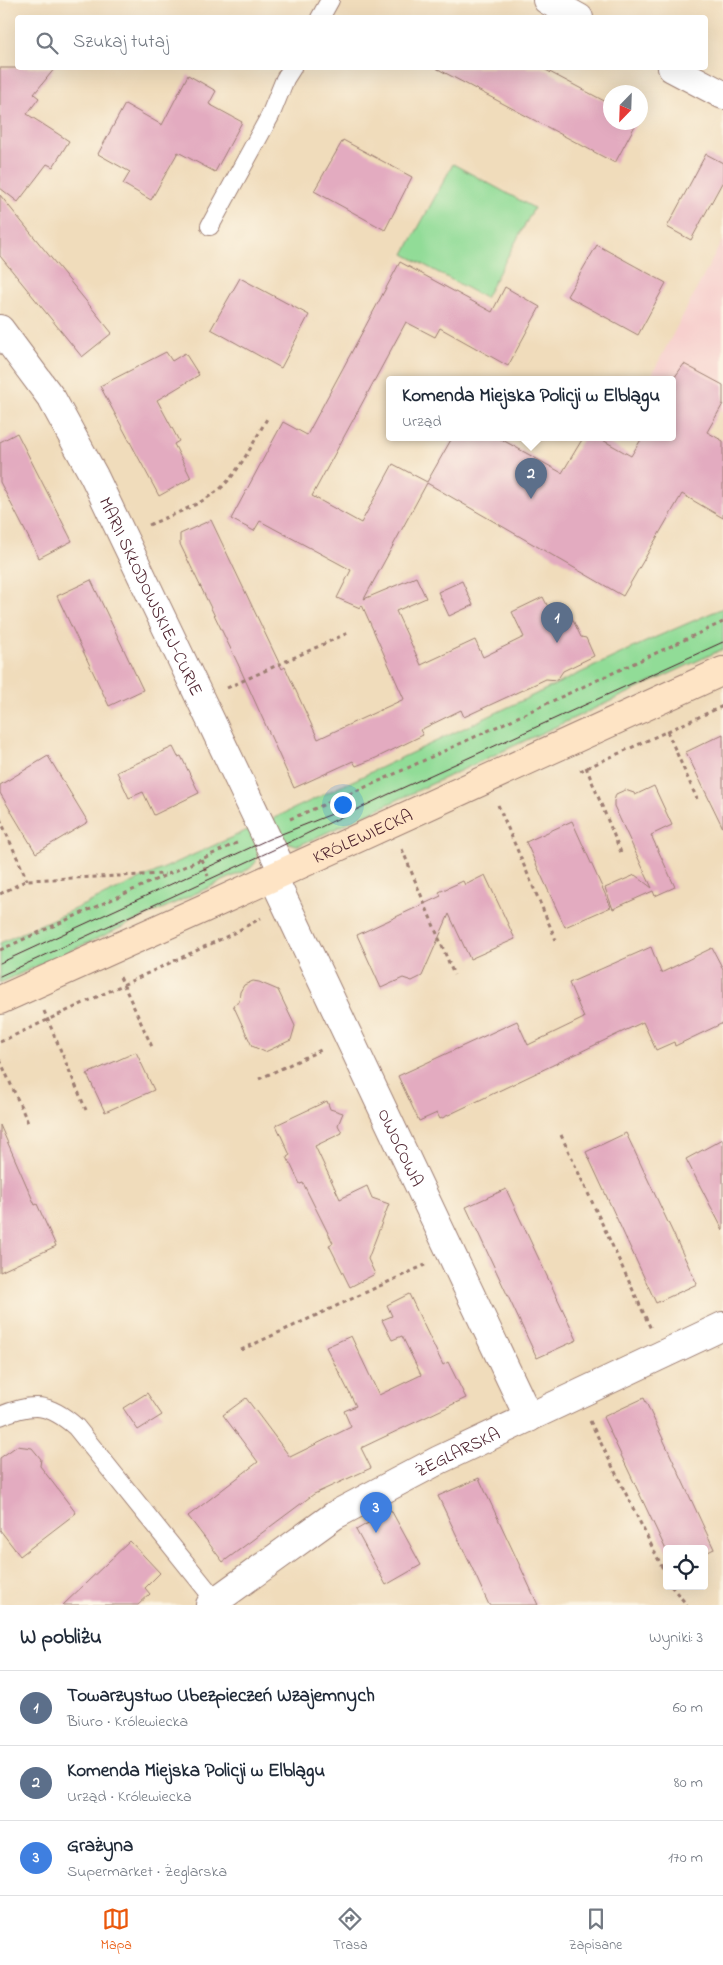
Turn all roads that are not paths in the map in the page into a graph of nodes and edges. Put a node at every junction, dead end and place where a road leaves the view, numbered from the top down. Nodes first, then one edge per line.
1 (330, 0) edge
2 (547, 0) edge
3 (322, 15) edge
4 (574, 15) edge
5 (291, 70) edge
6 (676, 70) edge
7 (723, 95) edge
8 (210, 226) dead end
9 (0, 329) edge
10 (723, 671) edge
11 (278, 874) junction
12 (0, 1000) edge
13 (723, 1326) edge
14 (0, 1416) edge
15 (529, 1418) junction
16 (212, 1603) edge

1 - 3 lane
2 - 4 street
5 - 8 lane
6 - 7 street
9 - 11 street, MARII SKŁODOWSKIEJ-CURIE
10 - 11 main road, KRÓLEWIECKA
11 - 12 main road, KRÓLEWIECKA
11 - 15 street, OWOCOWA
13 - 15 street, ŻEGLARSKA
14 - 16 lane
15 - 16 street, ŻEGLARSKA

